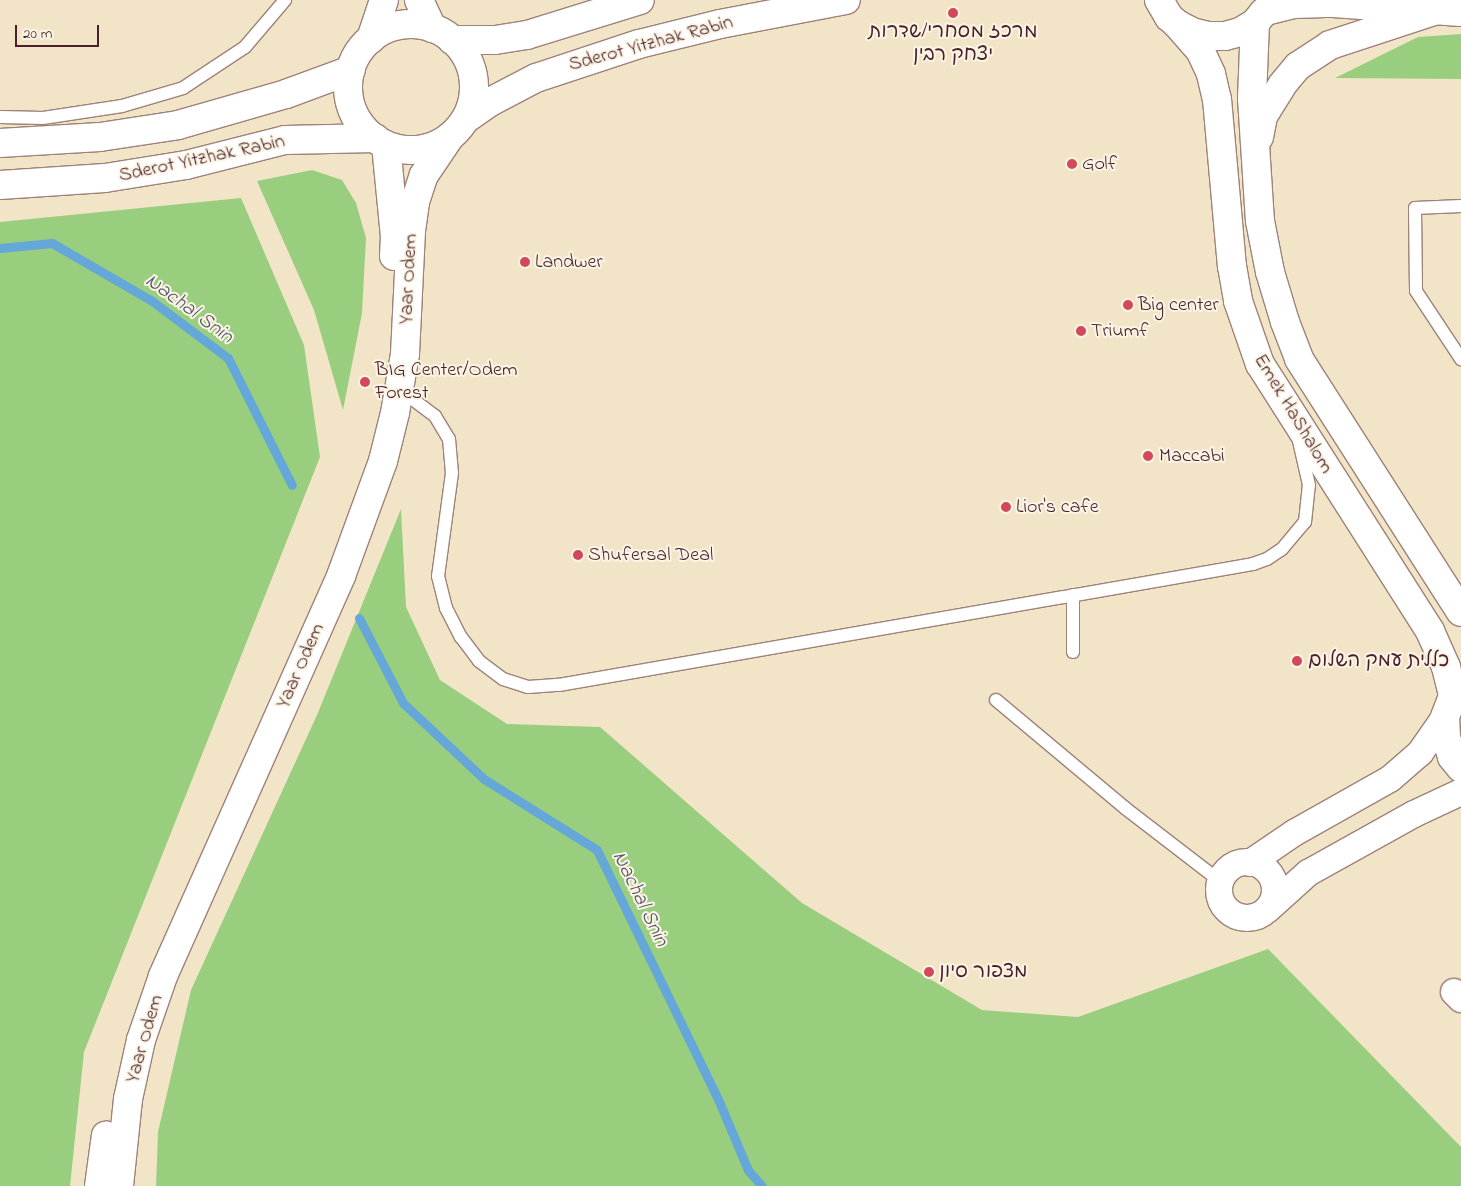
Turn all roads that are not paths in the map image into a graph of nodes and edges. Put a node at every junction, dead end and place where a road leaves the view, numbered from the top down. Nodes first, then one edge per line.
1 (285, 0) edge
2 (384, 0) edge
3 (419, 0) edge
4 (640, 0) edge
5 (846, 0) edge
6 (1161, 8) edge
7 (1264, 11) edge
8 (1449, 11) edge
9 (442, 34) junction
10 (371, 39) junction
11 (351, 70) junction
12 (0, 117) edge
13 (467, 118) junction
14 (449, 138) junction
15 (380, 142) junction
16 (0, 143) edge
17 (1256, 155) junction
18 (0, 185) edge
19 (1461, 206) edge
20 (1461, 358) edge
21 (399, 389) junction
22 (1294, 419) junction
23 (1073, 595) junction
24 (1461, 612) edge
25 (1073, 652) dead end
26 (1453, 699) edge
27 (996, 700) dead end
28 (1461, 768) edge
29 (1461, 792) edge
30 (1250, 863) junction
31 (1220, 882) junction
32 (1268, 910) junction
33 (99, 1186) edge
34 (119, 1186) edge

1 - 12 lane
2 - 10 street
3 - 9 street
4 - 9 street
5 - 13 street, Sderot Yitzhak Rabin
6 - 7 street
6 - 22 street, Emek HaShalom
7 - 8 street
7 - 17 street, Emek HaShalom
8 - 17 street
9 - 10 street
9 - 13 street
10 - 11 street
11 - 15 street
11 - 16 street, Sderot Yitzhak Rabin
13 - 14 street
14 - 15 street
14 - 21 street, Yaar Odem
15 - 18 street, Sderot Yitzhak Rabin
15 - 33 street, Yaar Odem
17 - 24 street, Emek HaShalom
19 - 20 lane
21 - 23 lane
21 - 34 street, Yaar Odem
22 - 23 lane
22 - 26 street, Emek HaShalom
23 - 25 lane
26 - 28 street, Emek HaShalom
26 - 30 street
27 - 31 lane
29 - 32 street
30 - 31 street
30 - 32 street
31 - 32 street

